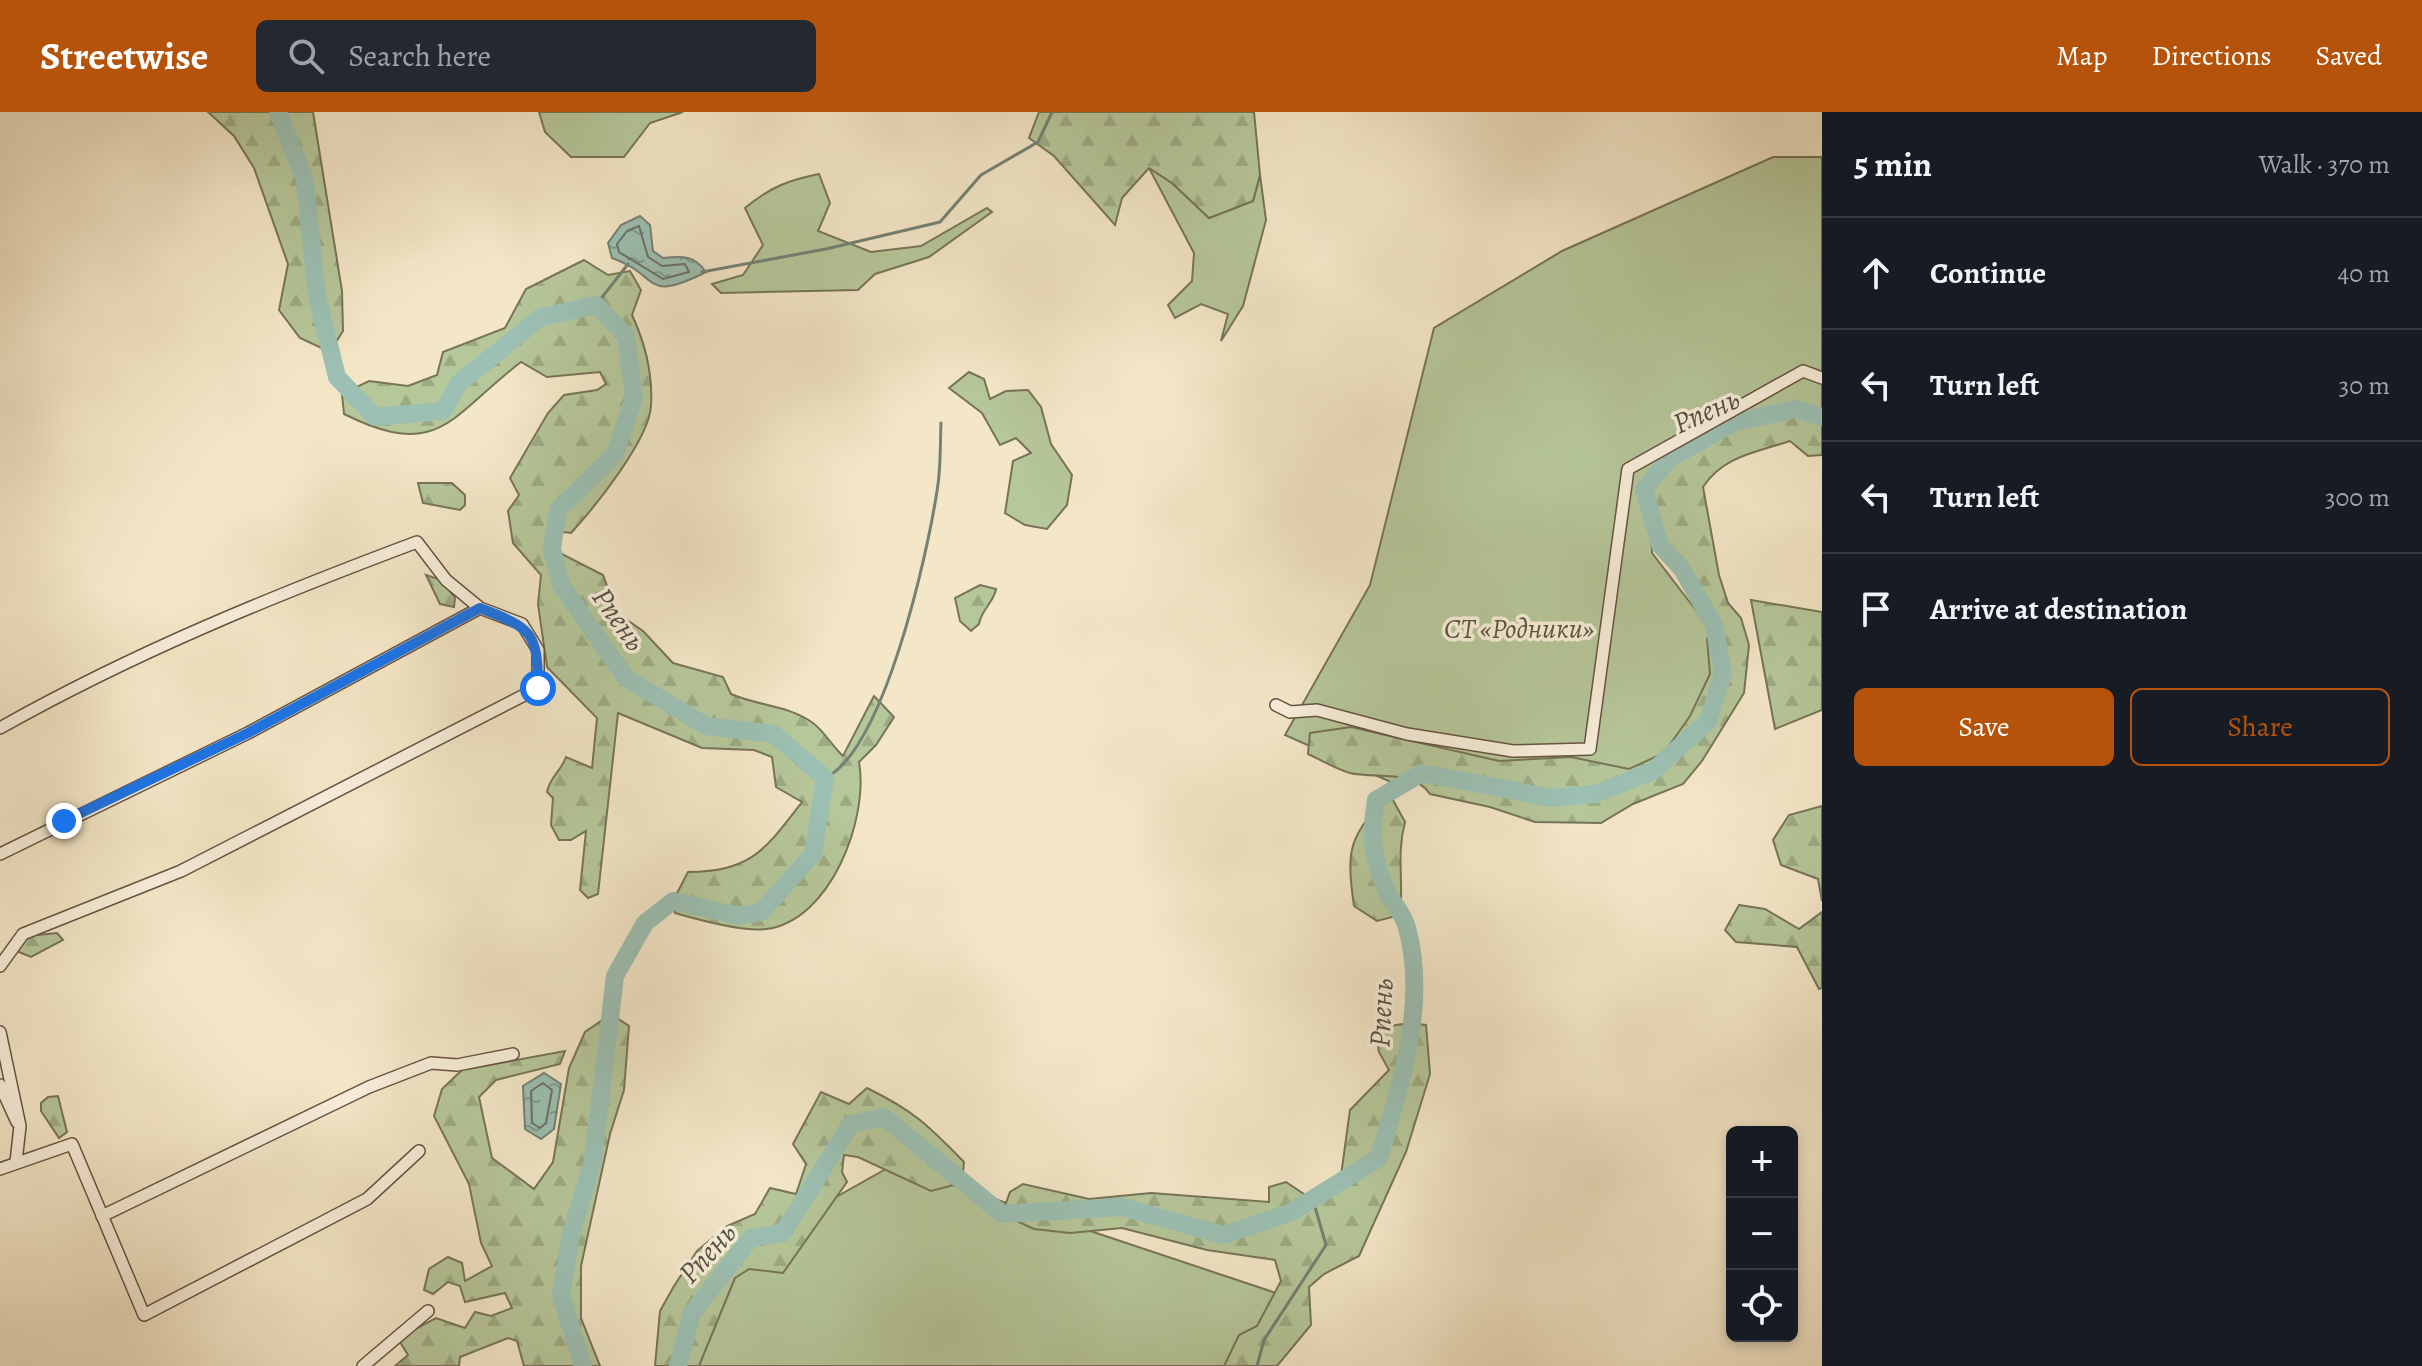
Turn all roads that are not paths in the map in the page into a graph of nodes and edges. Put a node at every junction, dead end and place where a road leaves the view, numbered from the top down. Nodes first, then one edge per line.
1 (1822, 378) edge
2 (480, 608) junction
3 (1276, 705) dead end
4 (0, 728) edge
5 (0, 854) edge
6 (0, 966) edge
7 (0, 1032) edge
8 (513, 1054) dead end
9 (0, 1085) edge
10 (20, 1126) junction
11 (419, 1151) dead end
12 (16, 1162) junction
13 (0, 1169) edge
14 (102, 1216) junction
15 (428, 1311) dead end
16 (363, 1366) edge

1 - 3 street
2 - 4 street
2 - 5 street
2 - 6 street
7 - 10 street
8 - 14 street
9 - 10 street
10 - 12 street
11 - 14 street
12 - 13 street
12 - 14 street
15 - 16 street

